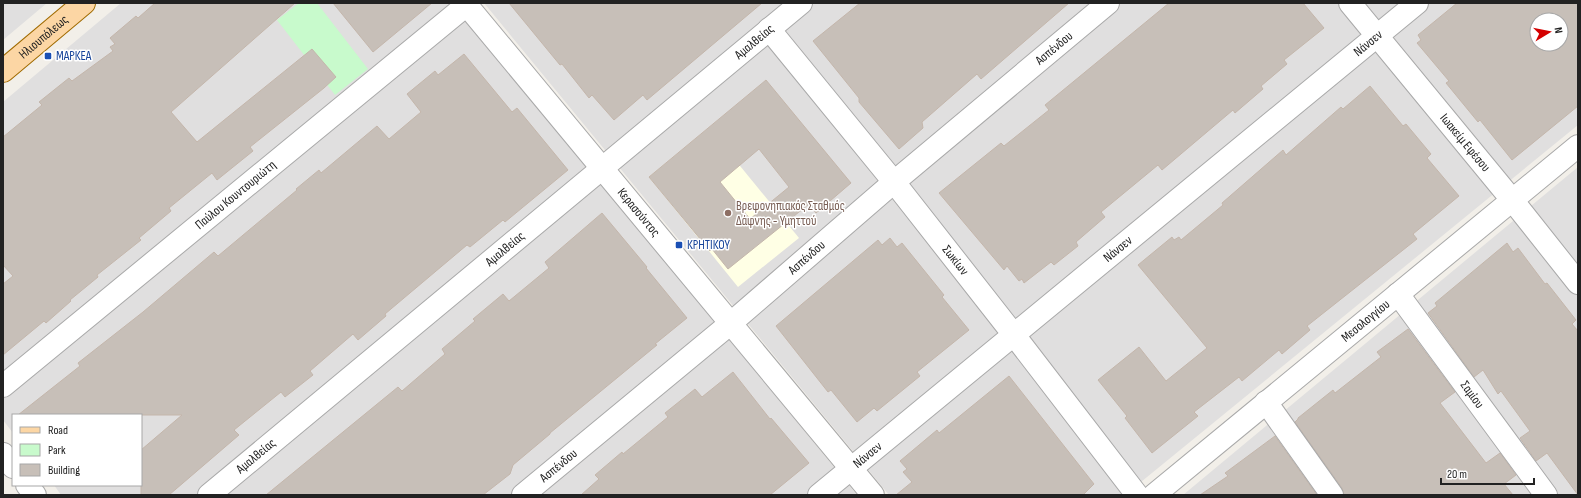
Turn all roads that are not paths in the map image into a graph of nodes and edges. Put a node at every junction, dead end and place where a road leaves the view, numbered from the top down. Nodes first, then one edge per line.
1 (84, 3) edge
2 (801, 3) edge
3 (1108, 3) edge
4 (1350, 3) edge
5 (1417, 3) edge
6 (467, 4) edge
7 (769, 29) junction
8 (1377, 36) junction
9 (3, 71) edge
10 (1578, 146) edge
11 (602, 168) junction
12 (894, 182) junction
13 (1513, 201) junction
14 (1578, 283) edge
15 (1398, 294) junction
16 (731, 323) junction
17 (1014, 335) junction
18 (3, 386) edge
19 (1266, 402) junction
20 (3, 454) edge
21 (12, 466) edge
22 (851, 468) junction
23 (28, 486) edge
24 (35, 495) edge
25 (208, 495) edge
26 (523, 495) edge
27 (819, 495) edge
28 (873, 495) edge
29 (1137, 495) edge
30 (1154, 495) edge
31 (1332, 495) edge
32 (1546, 495) edge

1 - 9 main road, Ηλιουπόλεως
2 - 7 street, Αμαλθείας
3 - 12 street, Ασπένδου
4 - 8 street, Ιωακείμ Εφέσου
5 - 8 street, Νάνσεν
6 - 11 street, Κερασούντος
6 - 18 street, Παύλου Κουντουριώτη
7 - 11 street, Αμαλθείας
7 - 12 street, Σωκίων
8 - 13 street, Ιωακείμ Εφέσου
8 - 17 street, Νάνσεν
10 - 13 street, Μεσολογγίου
11 - 16 street, Κερασούντος
11 - 25 street, Αμαλθείας
12 - 16 street, Ασπένδου
12 - 17 street, Σωκίων
13 - 14 street, Ιωακείμ Εφέσου
13 - 15 street, Μεσολογγίου
15 - 19 street, Μεσολογγίου
15 - 32 street, Σαμίου
16 - 22 street, Κερασούντος
16 - 26 street, Ασπένδου
17 - 22 street, Νάνσεν
17 - 29 street, Σωκίων
19 - 30 street, Μεσολογγίου
19 - 31 street
20 - 21 street
22 - 27 street, Νάνσεν
22 - 28 street, Κερασούντος
23 - 24 street

